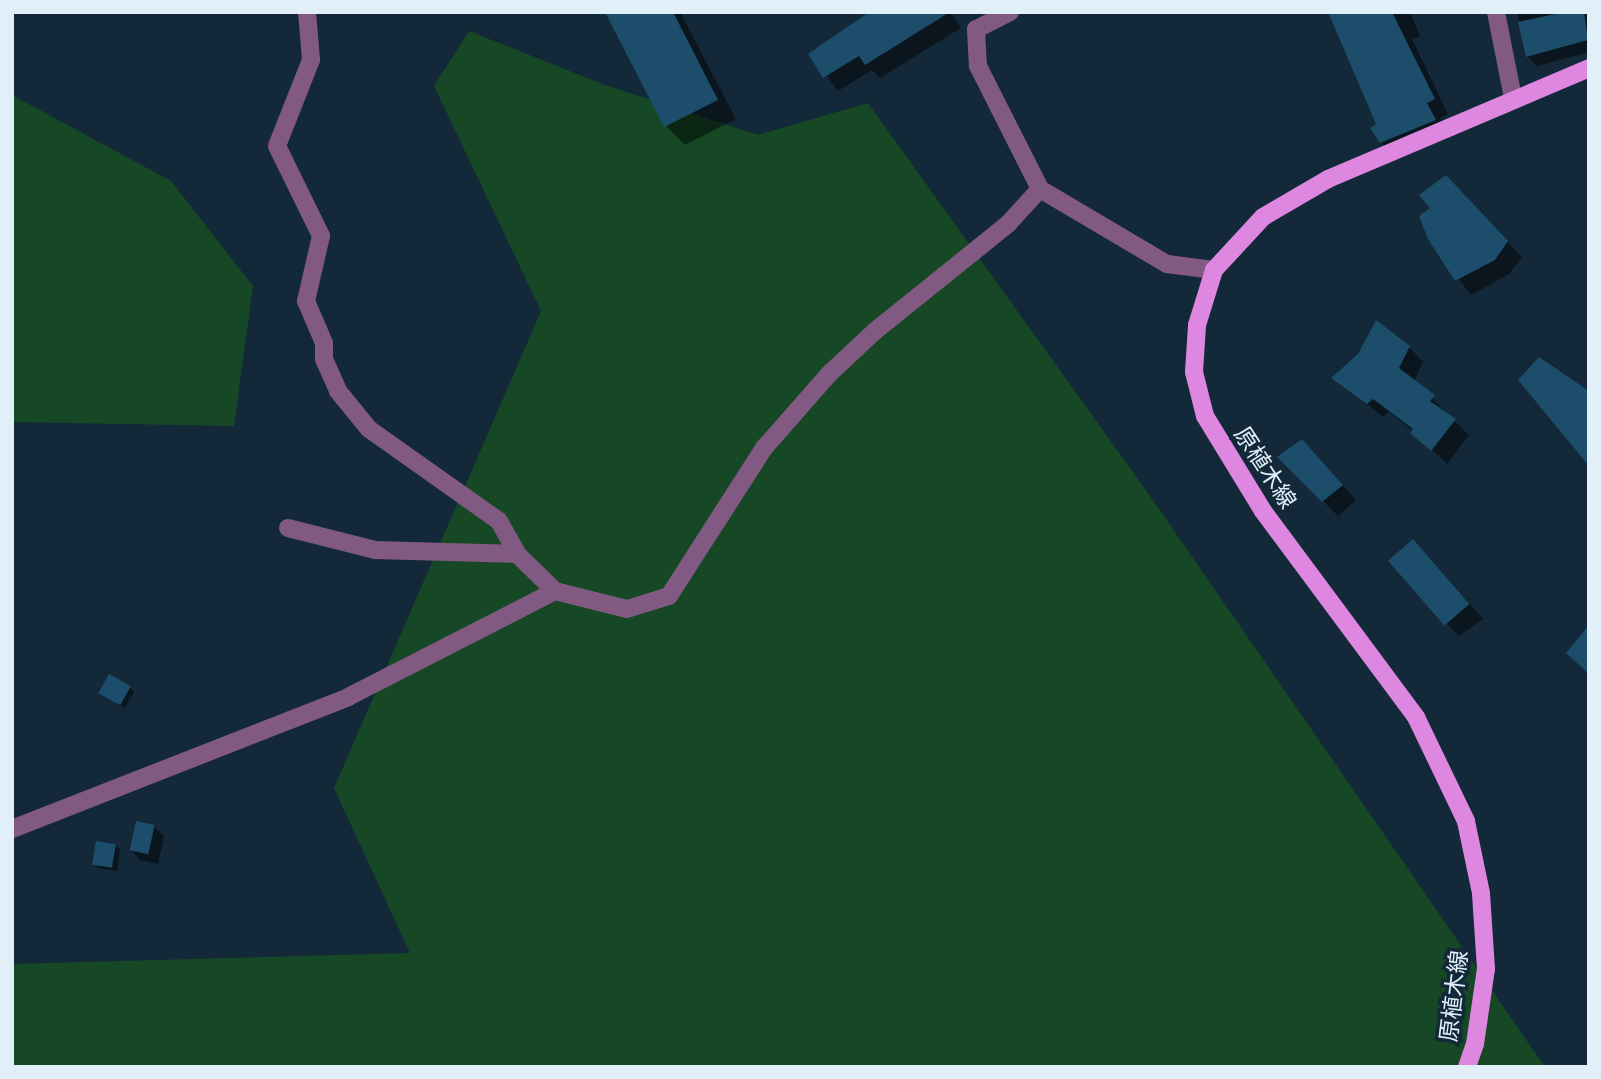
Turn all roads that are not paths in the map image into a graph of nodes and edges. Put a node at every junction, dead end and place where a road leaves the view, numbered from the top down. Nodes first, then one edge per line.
1 (307, 12) edge
2 (1010, 12) edge
3 (1496, 12) edge
4 (1589, 68) edge
5 (1513, 98) junction
6 (1040, 189) junction
7 (1214, 270) junction
8 (288, 528) dead end
9 (517, 554) junction
10 (555, 591) junction
11 (12, 829) edge
12 (1467, 1067) edge

1 - 9 street
2 - 6 street
3 - 5 street
4 - 5 main road, 原植木線
5 - 7 main road, 原植木線
6 - 7 street
6 - 10 street
7 - 12 main road, 原植木線
8 - 9 street
9 - 10 street
10 - 11 street

